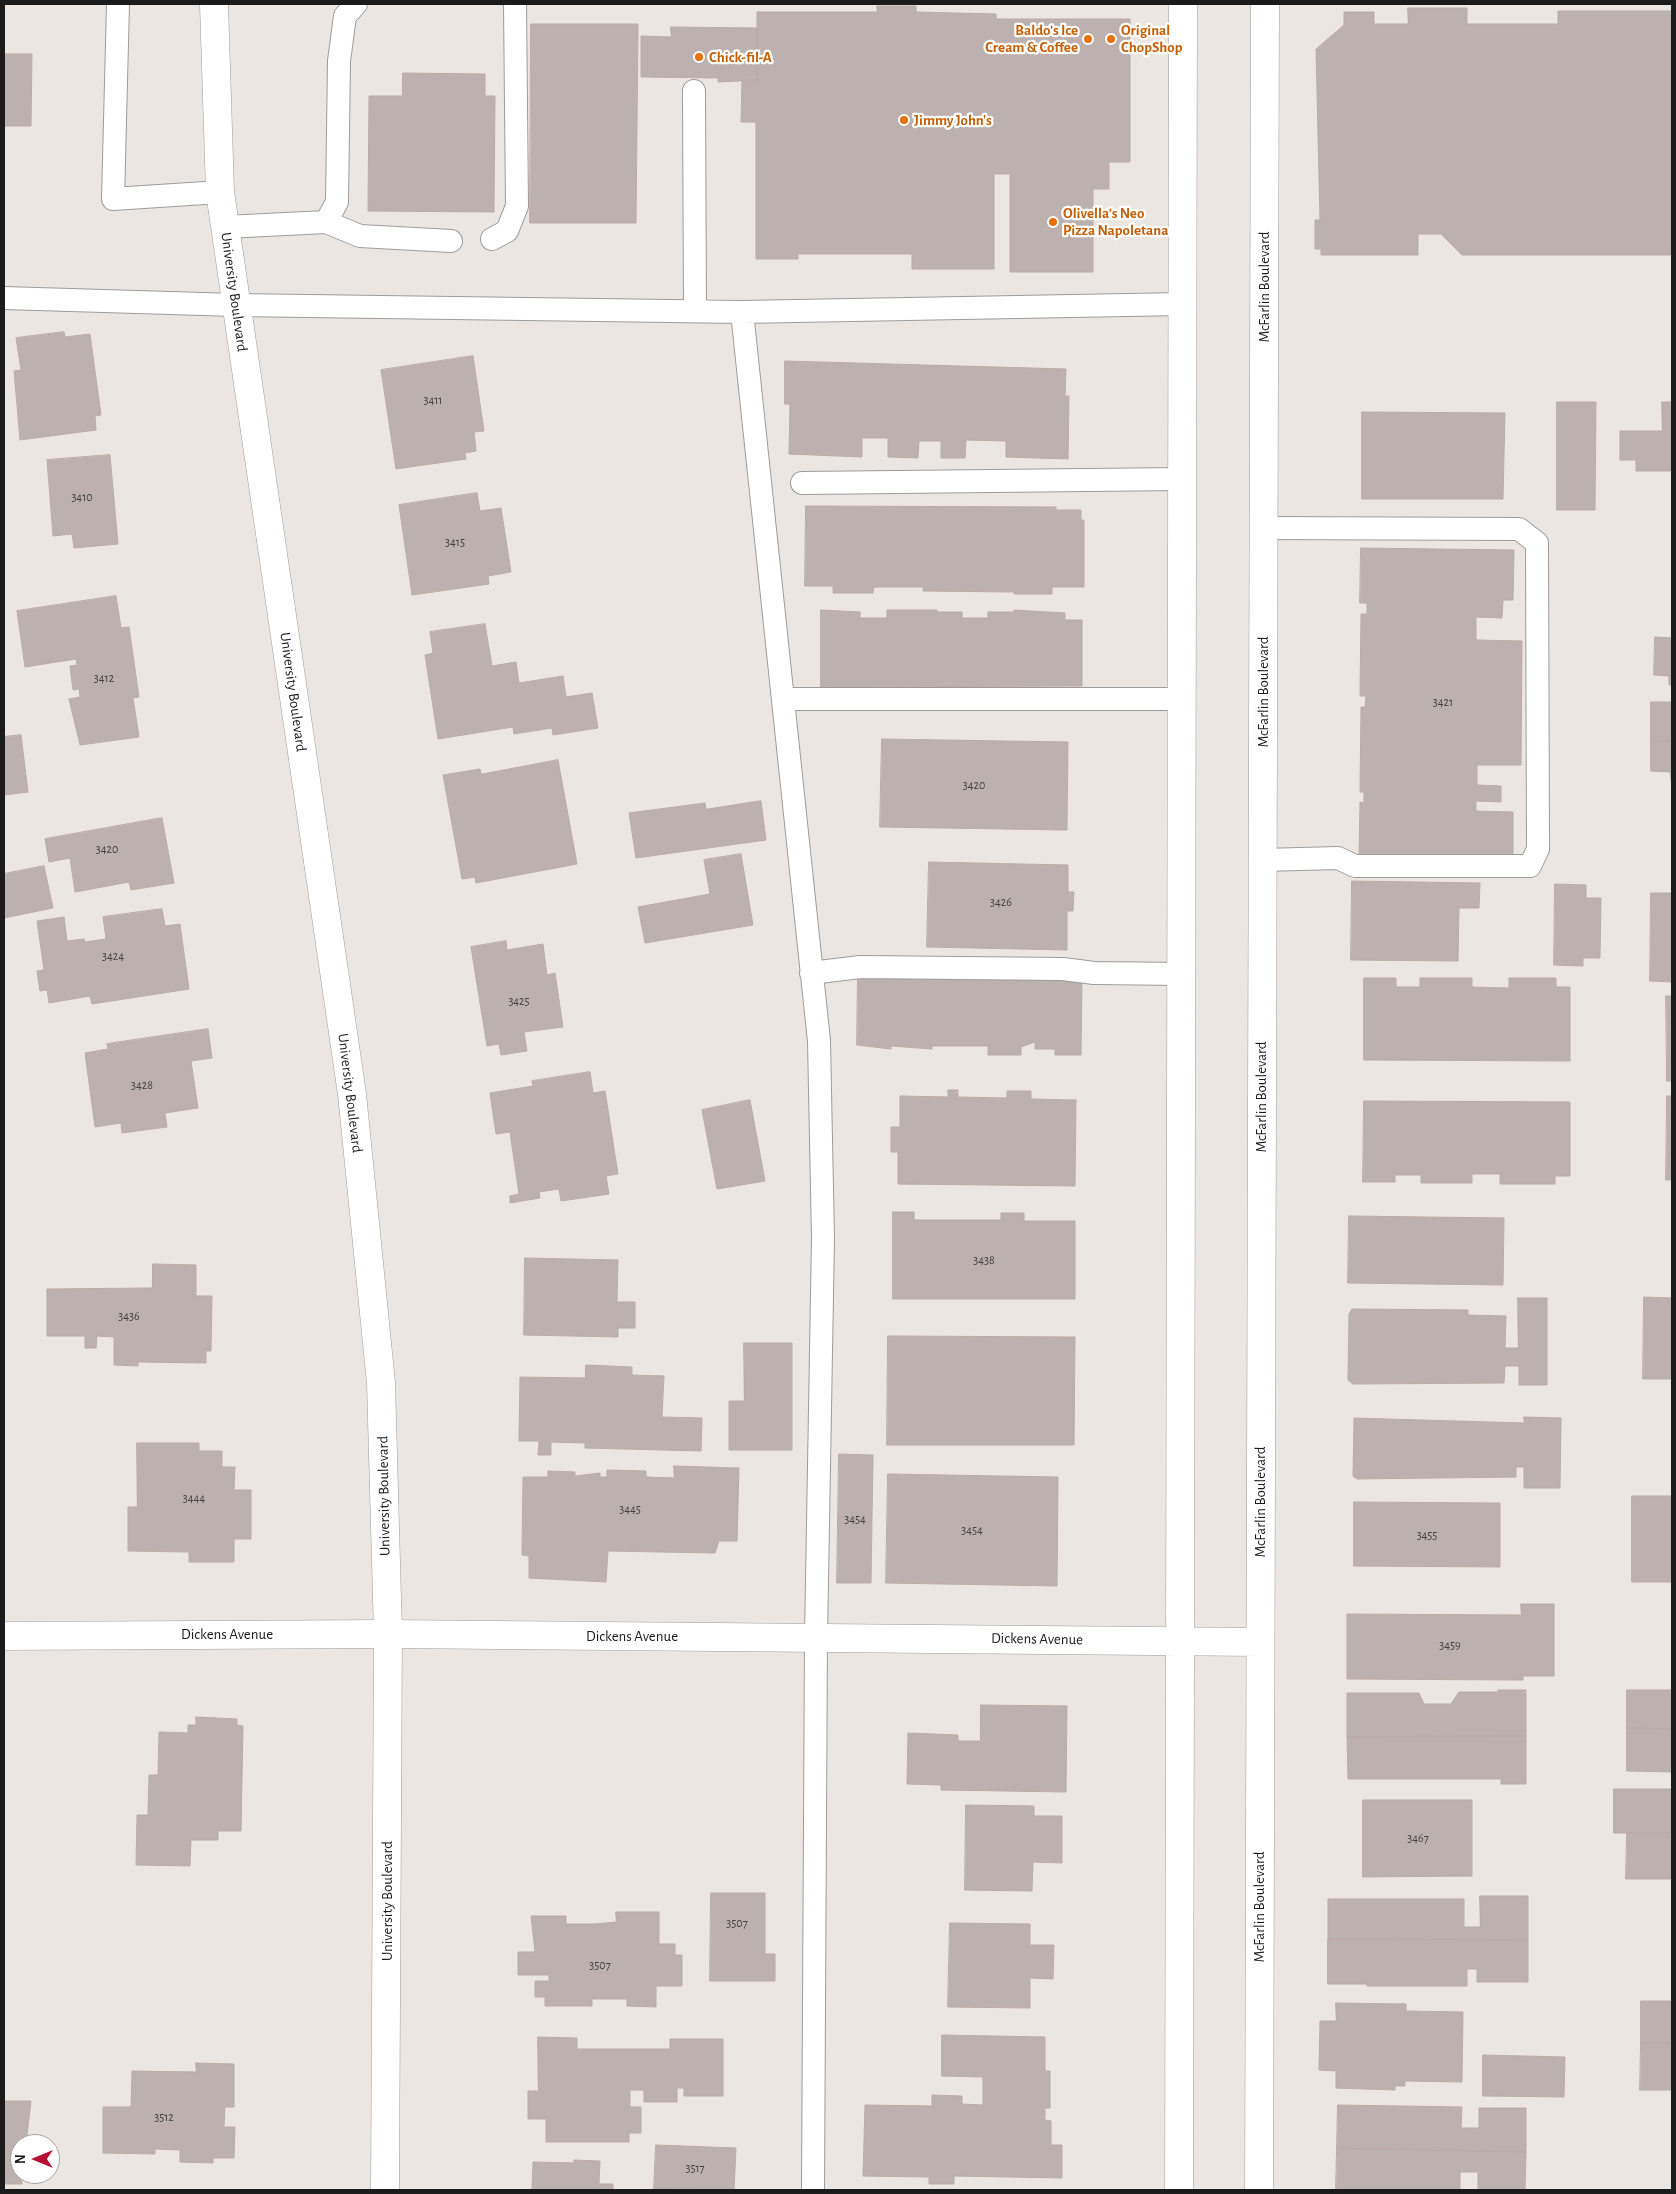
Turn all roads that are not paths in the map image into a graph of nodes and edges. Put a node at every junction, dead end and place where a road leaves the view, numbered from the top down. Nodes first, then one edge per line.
1 (118, 4) edge
2 (214, 4) edge
3 (356, 4) edge
4 (515, 4) edge
5 (1183, 4) edge
6 (1265, 4) edge
7 (694, 91) dead end
8 (220, 192) junction
9 (326, 222) junction
10 (225, 227) junction
11 (492, 239) dead end
12 (450, 241) dead end
13 (4, 298) edge
14 (1182, 304) junction
15 (236, 305) junction
16 (695, 311) junction
17 (742, 312) junction
18 (1182, 478) junction
19 (802, 483) dead end
20 (1263, 528) junction
21 (783, 699) junction
22 (1182, 699) junction
23 (1262, 860) junction
24 (811, 973) junction
25 (1182, 974) junction
26 (388, 1634) junction
27 (4, 1636) edge
28 (816, 1637) junction
29 (1180, 1641) junction
30 (1260, 1642) junction
31 (385, 2190) edge
32 (813, 2190) edge
33 (1179, 2190) edge
34 (1258, 2190) edge

1 - 8 lane
2 - 8 street, University Boulevard
3 - 9 lane
4 - 11 lane
5 - 14 street
6 - 20 street, McFarlin Boulevard
7 - 16 lane
8 - 10 street, University Boulevard
9 - 10 lane
9 - 12 lane
10 - 15 street, University Boulevard
13 - 15 lane
14 - 17 lane
14 - 18 street
15 - 16 lane
15 - 26 street, University Boulevard
16 - 17 lane
17 - 21 lane
18 - 19 lane
18 - 22 street
20 - 23 street, McFarlin Boulevard
20 - 23 lane
21 - 22 lane
21 - 24 lane
22 - 25 street
23 - 30 street, McFarlin Boulevard
24 - 25 lane
24 - 28 lane
25 - 29 street
26 - 27 street, Dickens Avenue
26 - 28 street, Dickens Avenue
26 - 31 street, University Boulevard
28 - 29 street, Dickens Avenue
28 - 32 lane
29 - 30 street, Dickens Avenue
29 - 33 street
30 - 34 street, McFarlin Boulevard

